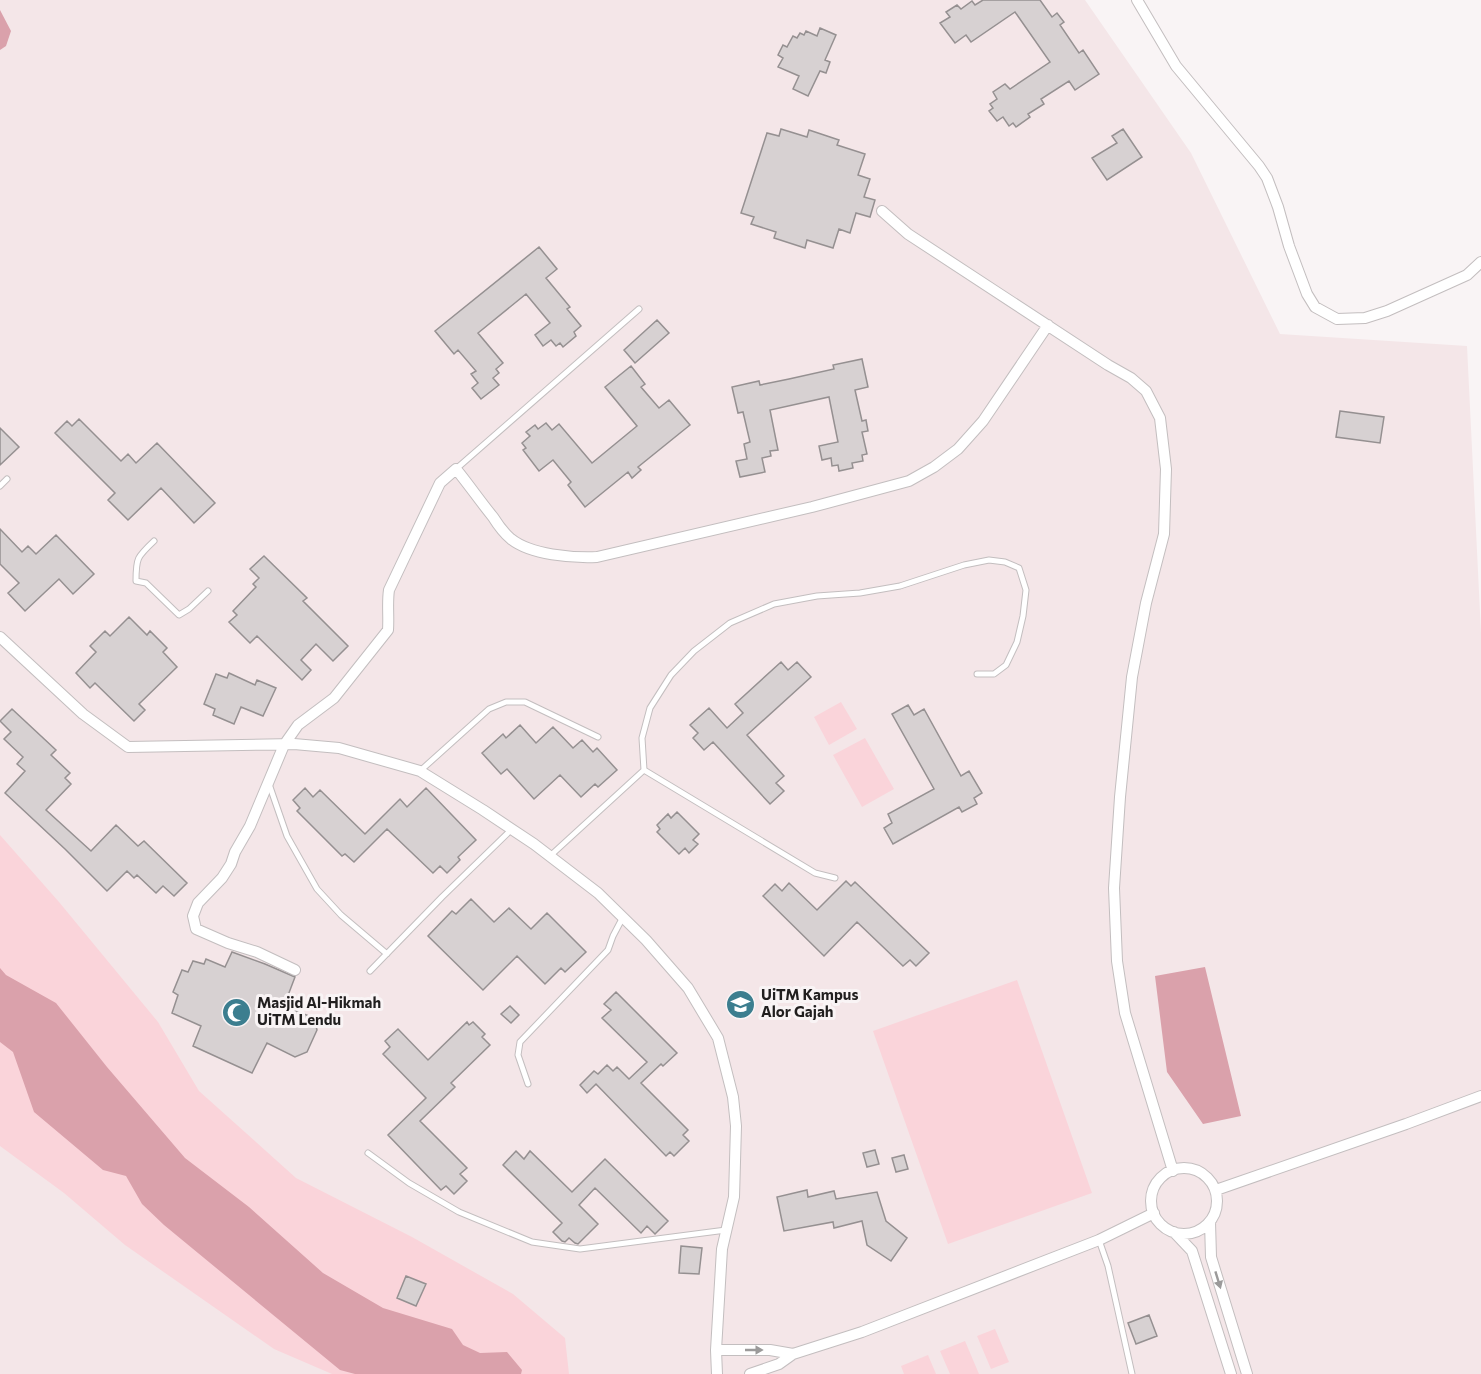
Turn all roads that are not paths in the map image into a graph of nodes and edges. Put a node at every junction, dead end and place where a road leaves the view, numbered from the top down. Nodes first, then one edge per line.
1 (1137, 0) edge
2 (882, 211) dead end
3 (1481, 262) edge
4 (639, 309) dead end
5 (1048, 325) junction
6 (456, 468) junction
7 (8, 479) dead end
8 (0, 486) edge
9 (153, 541) dead end
10 (208, 591) dead end
11 (0, 637) edge
12 (977, 674) dead end
13 (598, 737) dead end
14 (284, 744) junction
15 (644, 770) junction
16 (420, 771) junction
17 (268, 783) junction
18 (512, 829) junction
19 (550, 856) junction
20 (835, 878) dead end
21 (623, 917) junction
22 (387, 954) junction
23 (295, 970) dead end
24 (370, 971) dead end
25 (528, 1084) dead end
26 (1481, 1096) edge
27 (368, 1153) dead end
28 (1173, 1171) junction
29 (1215, 1190) junction
30 (1154, 1213) junction
31 (1210, 1222) junction
32 (727, 1230) junction
33 (1174, 1232) junction
34 (1098, 1240) junction
35 (716, 1350) junction
36 (793, 1354) junction
37 (717, 1374) edge
38 (750, 1374) edge
39 (1132, 1374) edge
40 (1231, 1374) edge
41 (1247, 1374) edge

1 - 3 street
2 - 5 street
4 - 6 lane
5 - 6 street
5 - 28 street
6 - 14 street
7 - 8 lane
9 - 10 lane
11 - 14 street
12 - 15 lane
13 - 16 lane
14 - 16 street
14 - 17 street
15 - 19 lane
15 - 20 lane
16 - 18 street
17 - 22 lane
17 - 23 street
18 - 19 street
18 - 22 lane
19 - 21 street
21 - 25 lane
21 - 32 street
22 - 24 lane
26 - 29 street
27 - 32 lane
28 - 29 street
28 - 30 street
29 - 31 street
30 - 33 street
30 - 34 street
31 - 33 street
31 -> 41 street
32 - 35 street
33 - 40 street
34 - 36 street
34 - 39 lane
35 -> 36 street
35 - 37 street
36 - 38 street

